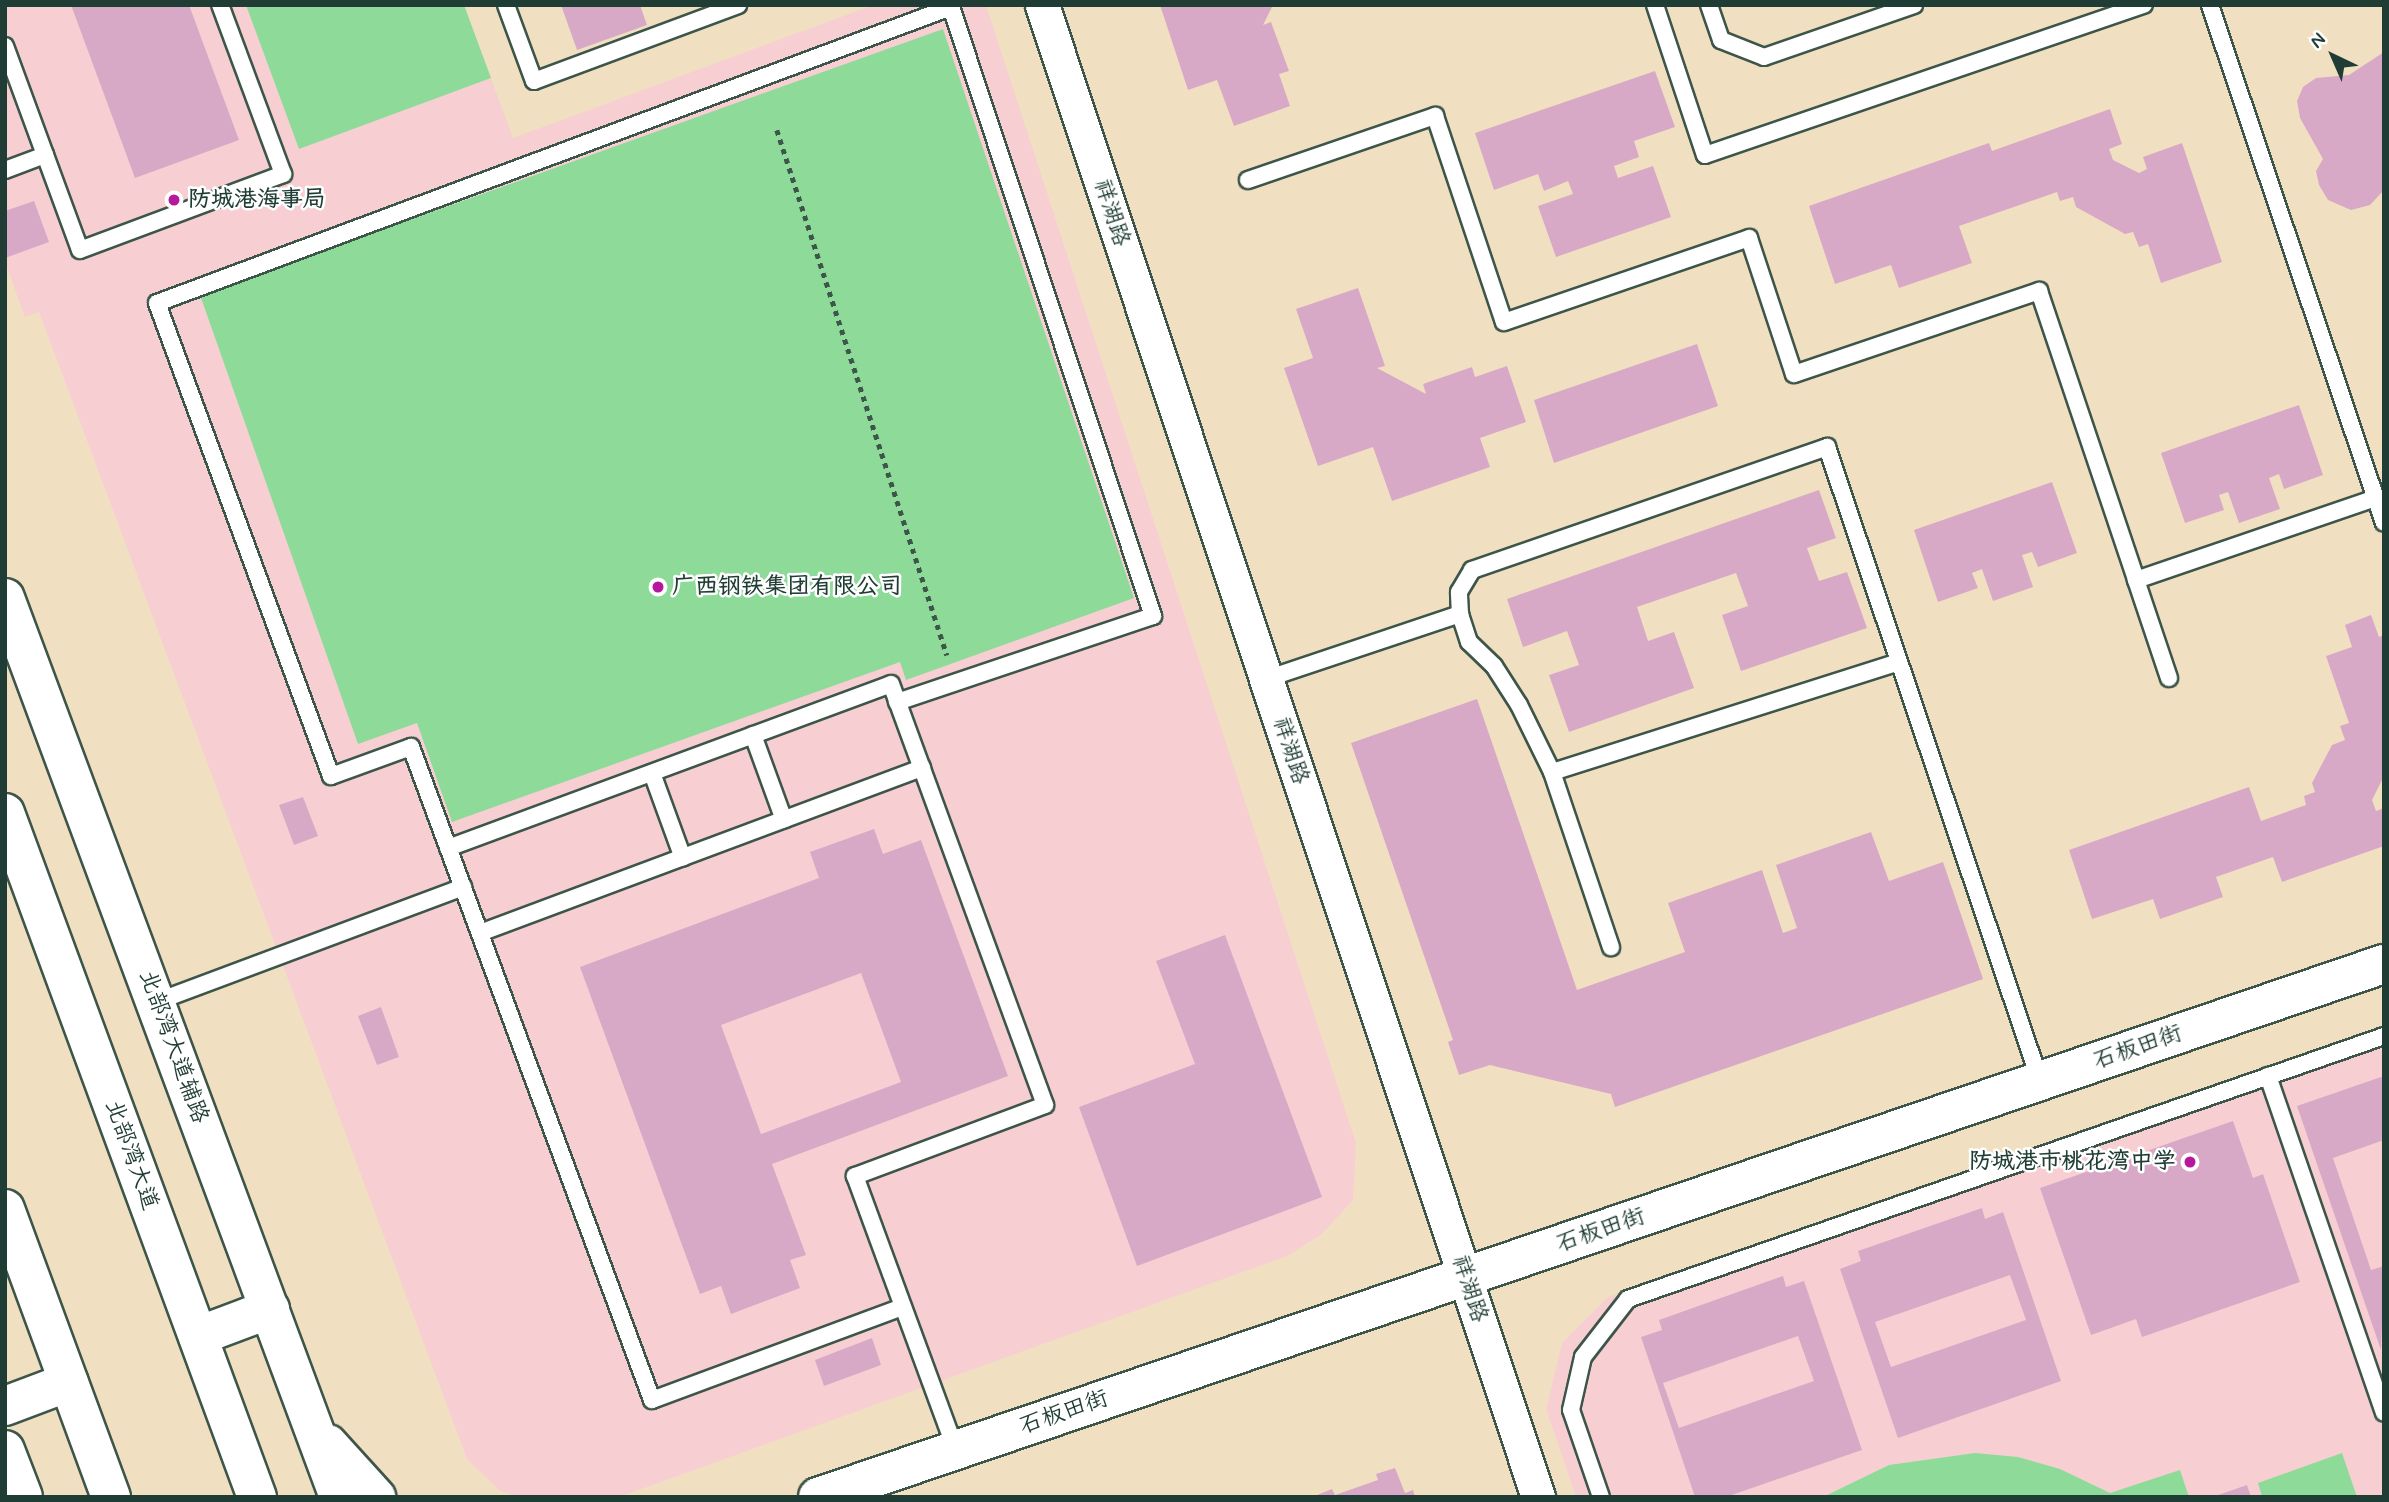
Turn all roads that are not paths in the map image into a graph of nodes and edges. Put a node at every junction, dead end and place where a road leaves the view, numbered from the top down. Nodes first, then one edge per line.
1 (220, 5) edge
2 (506, 5) edge
3 (738, 5) edge
4 (1042, 5) edge
5 (1655, 5) edge
6 (1709, 5) edge
7 (1914, 5) edge
8 (2144, 5) edge
9 (2210, 5) edge
10 (5, 46) edge
11 (45, 155) junction
12 (5, 170) edge
13 (1248, 180) dead end
14 (2375, 498) junction
15 (2384, 523) edge
16 (2136, 580) junction
17 (5, 598) edge
18 (1460, 614) junction
19 (1899, 662) junction
20 (2169, 678) dead end
21 (1266, 679) junction
22 (897, 702) junction
23 (752, 735) junction
24 (922, 768) junction
25 (1552, 772) junction
26 (652, 773) junction
27 (5, 813) edge
28 (784, 820) junction
29 (448, 848) junction
30 (683, 858) junction
31 (463, 887) junction
32 (480, 933) junction
33 (1611, 947) dead end
34 (2384, 964) edge
35 (156, 1002) junction
36 (2384, 1036) edge
37 (2268, 1076) junction
38 (2040, 1082) junction
39 (5, 1209) edge
40 (1465, 1277) junction
41 (902, 1307) junction
42 (270, 1309) junction
43 (198, 1336) junction
44 (69, 1382) junction
45 (5, 1406) edge
46 (2384, 1413) edge
47 (314, 1429) junction
48 (5, 1450) edge
49 (956, 1450) junction
50 (23, 1497) edge
51 (111, 1497) edge
52 (257, 1497) edge
53 (339, 1497) edge
54 (376, 1497) edge
55 (818, 1497) edge
56 (1538, 1497) edge
57 (1601, 1497) edge

1 - 11 lane
2 - 3 lane
4 - 21 street, 祥湖路
5 - 8 lane
6 - 7 lane
9 - 14 lane
10 - 11 lane
11 - 12 lane
13 - 16 lane
14 - 15 lane
14 - 16 lane
16 - 20 lane
17 - 35 main road, 北部湾大道辅路
18 - 19 lane
18 - 21 lane
18 - 25 lane
19 - 25 lane
19 - 38 lane
21 - 40 street, 祥湖路
22 - 23 lane
22 - 24 lane
22 - 29 lane
23 - 26 lane
23 - 28 lane
24 - 28 lane
24 - 41 lane
25 - 33 lane
26 - 29 lane
26 - 30 lane
27 - 43 main road, 北部湾大道
28 - 30 lane
29 - 31 lane
30 - 32 lane
31 - 32 lane
31 - 35 lane
32 - 41 lane
34 - 38 main road, 石板田街
35 - 42 main road, 北部湾大道辅路
36 - 37 lane
37 - 46 lane
37 - 57 lane
38 - 40 main road, 石板田街
39 - 44 main road
40 - 49 main road, 石板田街
40 - 56 street, 祥湖路
41 - 49 lane
42 - 43 main road
42 - 47 main road, 北部湾大道辅路
43 - 52 main road, 北部湾大道
44 - 45 main road
44 - 51 main road
47 - 53 main road, 北部湾大道辅路
47 - 54 main road
48 - 50 main road
49 - 55 main road, 石板田街

